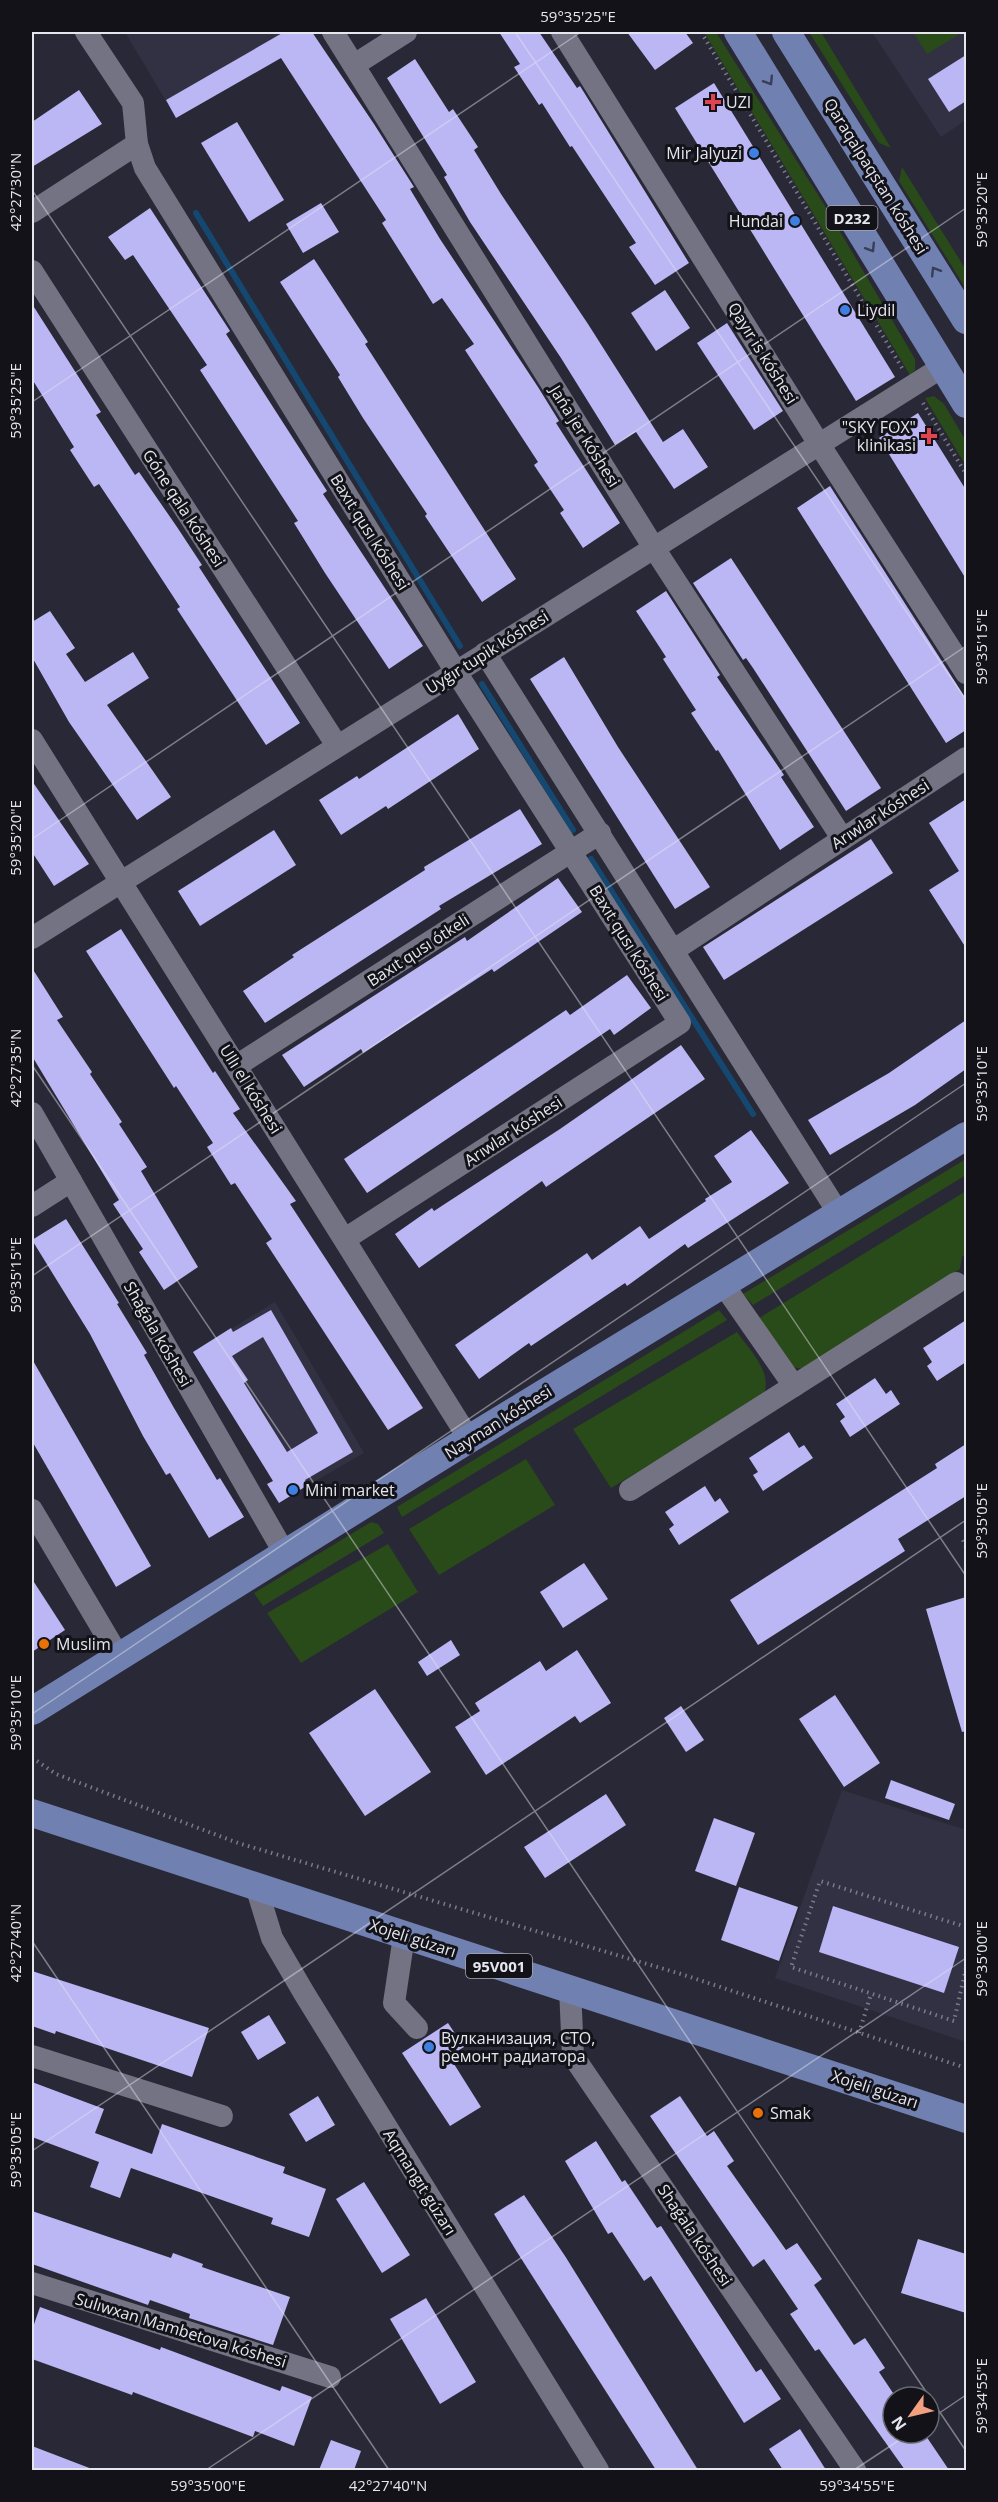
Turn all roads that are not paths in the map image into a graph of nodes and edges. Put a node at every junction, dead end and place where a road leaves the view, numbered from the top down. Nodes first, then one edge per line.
1 (86, 32) edge
2 (333, 32) edge
3 (406, 32) edge
4 (562, 32) edge
5 (738, 32) edge
6 (786, 32) edge
7 (354, 65) junction
8 (137, 144) junction
9 (32, 212) edge
10 (32, 271) edge
11 (966, 320) edge
12 (944, 366) junction
13 (966, 404) edge
14 (819, 444) junction
15 (654, 548) junction
16 (485, 653) junction
17 (456, 672) junction
18 (966, 673) edge
19 (32, 740) edge
20 (336, 744) junction
21 (966, 758) edge
22 (600, 833) junction
23 (842, 838) junction
24 (572, 851) junction
25 (121, 882) junction
26 (32, 938) edge
27 (674, 950) junction
28 (680, 1023) joint
29 (236, 1066) junction
30 (32, 1113) edge
31 (966, 1136) edge
32 (71, 1181) junction
33 (32, 1206) edge
34 (839, 1214) junction
35 (345, 1239) junction
36 (956, 1283) dead end
37 (723, 1284) junction
38 (794, 1386) junction
39 (469, 1439) junction
40 (630, 1490) dead end
41 (32, 1510) edge
42 (285, 1554) junction
43 (119, 1657) junction
44 (32, 1712) edge
45 (32, 1813) edge
46 (256, 1886) junction
47 (404, 1936) junction
48 (570, 1988) junction
49 (417, 2028) dead end
50 (32, 2056) edge
51 (222, 2116) dead end
52 (966, 2119) edge
53 (32, 2283) edge
54 (330, 2377) dead end
55 (598, 2470) edge
56 (855, 2470) edge

1 - 8 street, Baxıt qusı kóshesi
2 - 7 street, Jańa jer kóshesi
3 - 7 street
4 - 14 street, Qayır is kóshesi
5 -> 12 main road, D232
11 -> 6 main road, Qaraqalpaqstan kóshesi / D232
7 - 15 street, Jańa jer kóshesi
8 - 9 street
8 - 17 street, Baxıt qusı kóshesi
10 - 20 street, Góne qala kóshesi
12 - 13 main road, D232
12 - 14 street, Uyǵır tupik kóshesi
14 - 15 street, Uyǵır tupik kóshesi
14 - 18 street, Qayır is kóshesi
15 - 16 street, Uyǵır tupik kóshesi
15 - 23 street, Jańa jer kóshesi
16 - 17 street, Uyǵır tupik kóshesi
16 - 22 street, Baxıt qusı kóshesi
17 - 20 street, Uyǵır tupik kóshesi
17 - 24 street, Baxıt qusı kóshesi
19 - 25 street, Ullı el kóshesi
20 - 25 street, Uyǵır tupik kóshesi
21 - 23 street, Arıwlar kóshesi
22 - 24 street, Baxıt qusı ótkeli
22 - 27 street, Baxıt qusı kóshesi
23 - 27 street, Arıwlar kóshesi
24 - 28 street, Baxıt qusı kóshesi
24 - 29 street, Baxıt qusı ótkeli
25 - 26 street, Uyǵır tupik kóshesi
25 - 29 street, Ullı el kóshesi
27 - 34 street, Baxıt qusı kóshesi
28 - 35 street, Arıwlar kóshesi
29 - 35 street, Ullı el kóshesi
30 - 32 street, Shaǵala kóshesi
31 - 34 main road, Nayman kóshesi
32 - 33 street
32 - 42 street, Shaǵala kóshesi
34 - 37 main road, Nayman kóshesi
35 - 39 street, Ullı el kóshesi
36 - 38 street
37 - 38 street
37 - 39 main road, Nayman kóshesi
38 - 40 street
39 - 42 main road, Nayman kóshesi
41 - 43 street
42 - 43 main road, Nayman kóshesi
43 - 44 main road, Nayman kóshesi
45 - 46 main road, Xojeli gúzarı / 95V001
46 - 47 main road, Xojeli gúzarı / 95V001
46 - 55 street, Aqmangıt gúzarı
47 - 48 main road, Xojeli gúzarı / 95V001
47 - 49 street
48 - 52 main road, Xojeli gúzarı / 95V001
48 - 56 street, Shaǵala kóshesi
50 - 51 street
53 - 54 street, Sulıwxan Mambetova kóshesi

